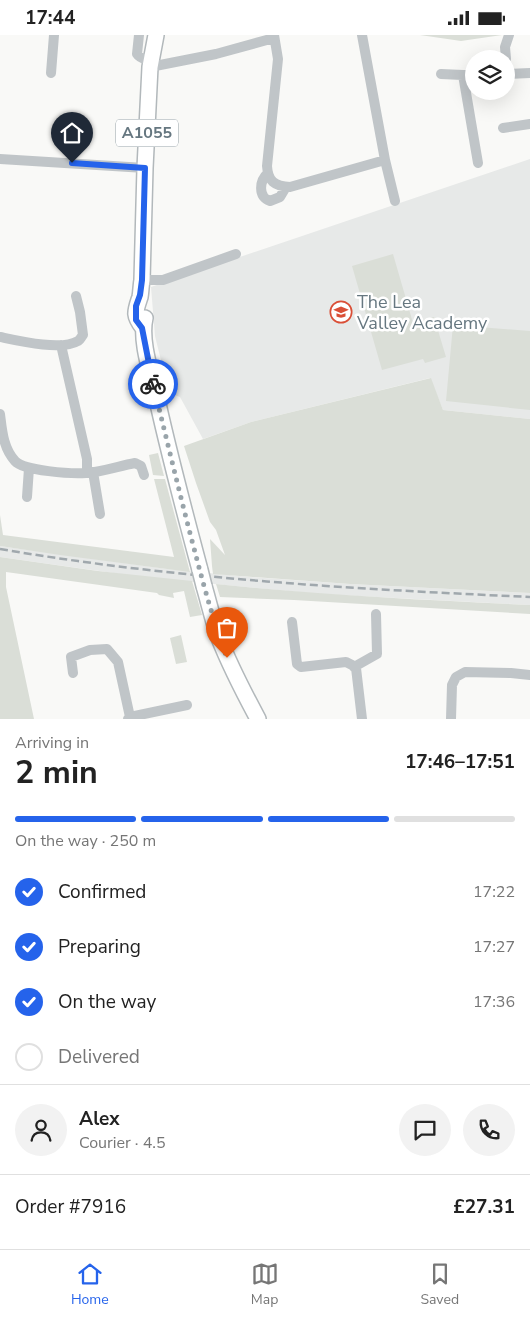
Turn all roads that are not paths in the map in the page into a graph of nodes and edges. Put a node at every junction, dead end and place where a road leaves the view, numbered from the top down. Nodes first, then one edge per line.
1 (54, 35) edge
2 (139, 35) edge
3 (156, 35) edge
4 (362, 35) edge
5 (509, 35) edge
6 (274, 36) edge
7 (505, 50) edge
8 (151, 64) junction
9 (51, 73) dead end
10 (530, 73) edge
11 (441, 74) dead end
12 (515, 74) edge
13 (463, 75) joint
14 (530, 124) edge
15 (503, 128) dead end
16 (0, 159) edge
17 (385, 160) junction
18 (478, 163) dead end
19 (145, 168) junction
20 (268, 173) junction
21 (286, 187) junction
22 (395, 201) dead end
23 (236, 254) dead end
24 (142, 280) junction
25 (76, 296) dead end
26 (0, 337) edge
27 (61, 345) junction
28 (0, 414) edge
29 (29, 468) junction
30 (90, 473) junction
31 (144, 475) dead end
32 (27, 497) dead end
33 (100, 514) dead end
34 (376, 614) dead end
35 (292, 622) dead end
36 (354, 667) junction
37 (73, 673) dead end
38 (530, 675) edge
39 (187, 705) dead end
40 (129, 718) edge
41 (258, 719) edge
42 (362, 719) edge
43 (451, 719) edge

1 - 9 street
2 - 8 street
3 - 8 main road, A1055
4 - 17 street
5 - 7 street
6 - 8 street
6 - 20 street
8 - 19 main road, A1055
10 - 12 street
11 - 13 street
13 - 18 street
14 - 15 street
16 - 19 street
17 - 21 street
17 - 22 street
19 - 24 main road, A1055
20 - 21 street
20 - 21 street
23 - 24 street
24 - 41 main road, A1055, bridge
25 - 27 street
26 - 27 street
27 - 30 street
28 - 29 street
29 - 30 street
29 - 32 street
30 - 31 street
30 - 33 street
34 - 36 street
35 - 36 street
36 - 42 street
37 - 40 street
38 - 43 street
39 - 40 street

